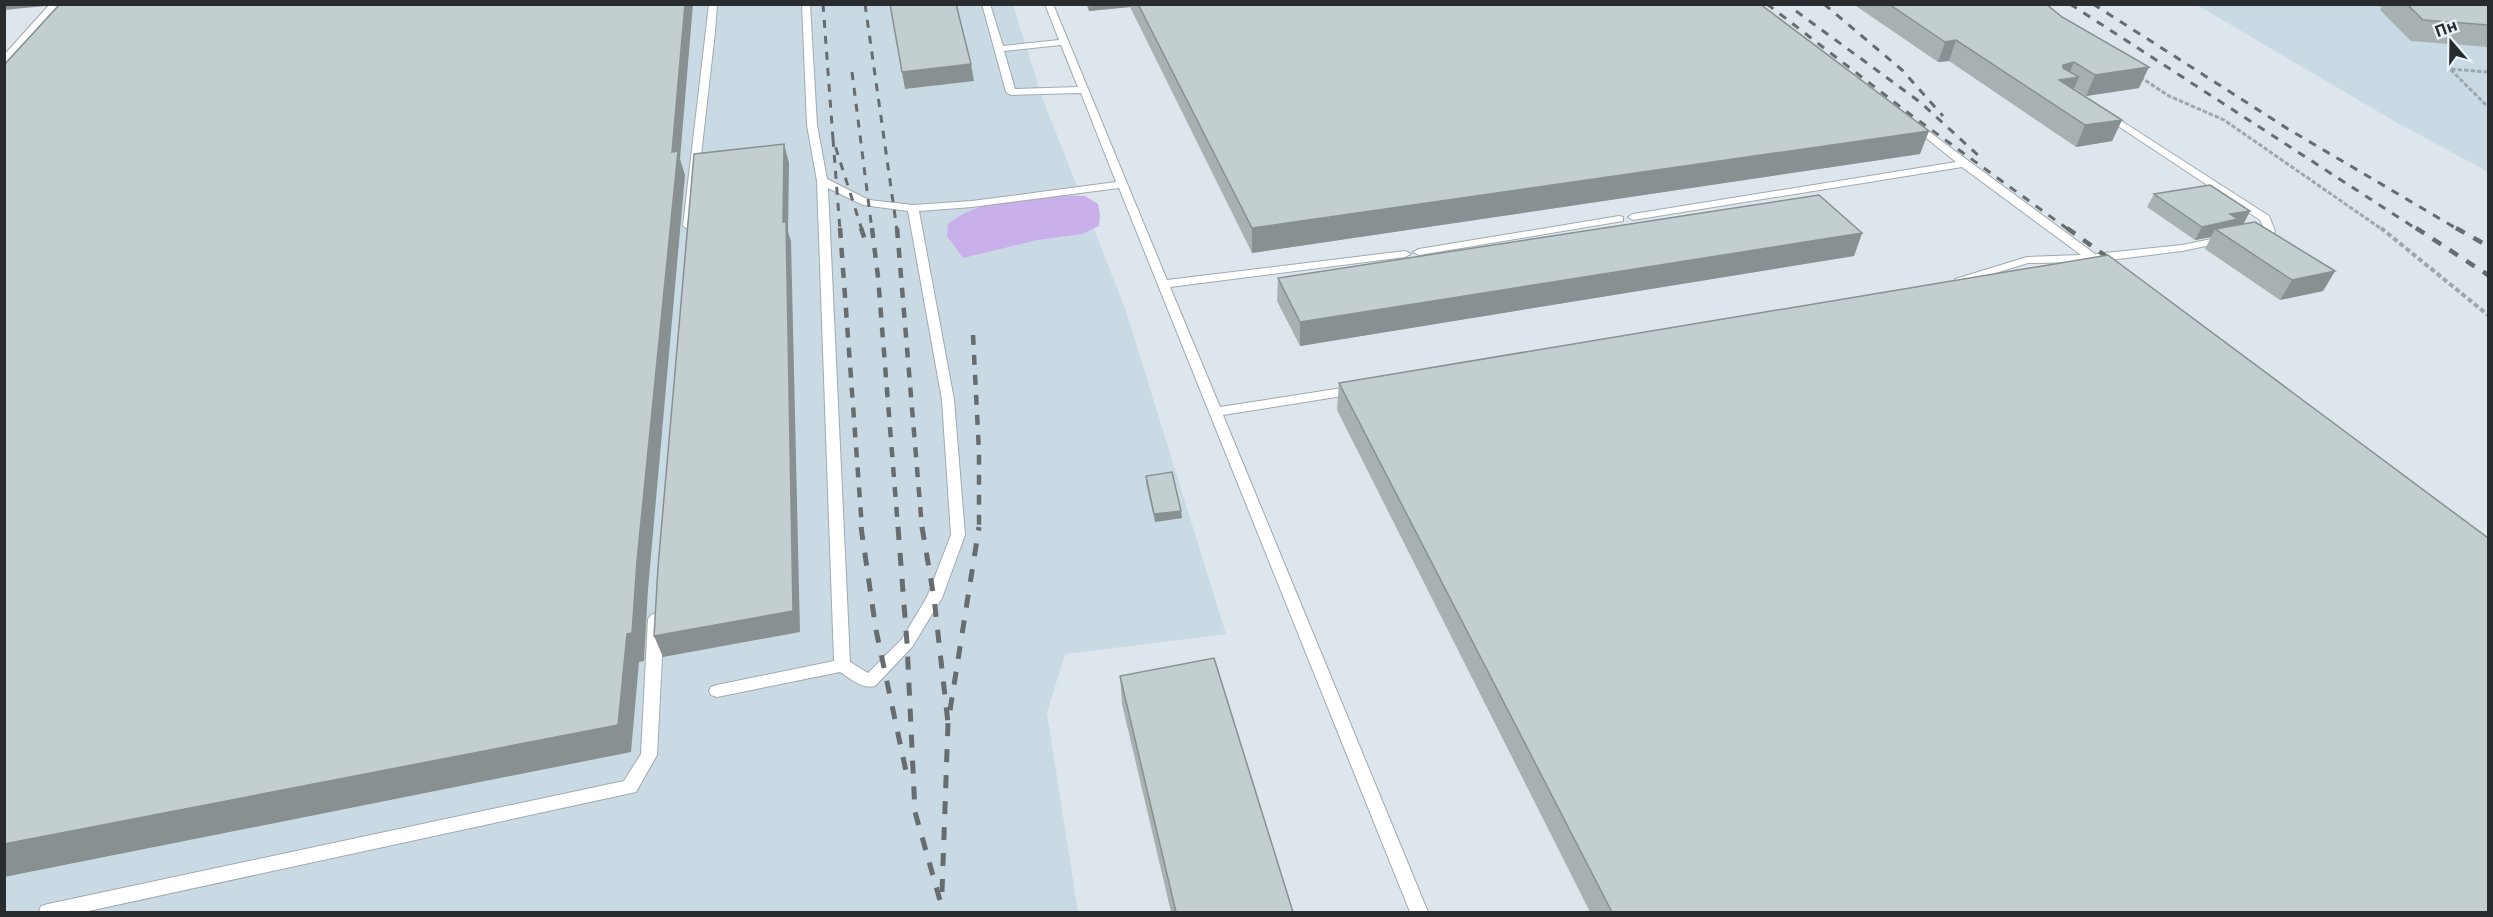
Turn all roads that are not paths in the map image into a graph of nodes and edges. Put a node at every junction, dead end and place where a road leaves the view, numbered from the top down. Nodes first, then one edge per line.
1 (55, 4) edge
2 (712, 4) edge
3 (807, 4) edge
4 (986, 4) edge
5 (1048, 4) edge
6 (2375, 4) edge
7 (2411, 6) edge
8 (1064, 42) junction
9 (999, 49) junction
10 (4, 60) edge
11 (1084, 90) junction
12 (2100, 110) edge
13 (1904, 116) edge
14 (1964, 164) junction
15 (822, 182) junction
16 (1122, 184) junction
17 (913, 208) junction
18 (1633, 217) dead end
19 (1619, 219) dead end
20 (687, 245) edge
21 (1419, 252) dead end
22 (1405, 254) dead end
23 (2092, 258) junction
24 (2110, 272) edge
25 (1163, 284) junction
26 (1946, 284) edge
27 (1364, 388) edge
28 (1215, 412) junction
29 (657, 601) edge
30 (842, 665) junction
31 (717, 691) dead end
32 (48, 912) edge
33 (1419, 912) edge

1 - 10 lane
2 - 20 lane
3 - 15 lane
4 - 9 lane
5 - 8 lane
6 - 7 lane
8 - 9 lane
8 - 11 lane
9 - 11 lane
11 - 16 lane
12 - 23 lane
13 - 14 lane
14 - 18 lane
14 - 23 lane
15 - 17 lane
15 - 30 lane
16 - 17 lane
16 - 25 lane
17 - 30 lane
19 - 21 lane
22 - 25 lane
23 - 24 lane
23 - 26 lane
25 - 28 lane
27 - 28 lane
28 - 33 lane
29 - 32 lane
30 - 31 lane

